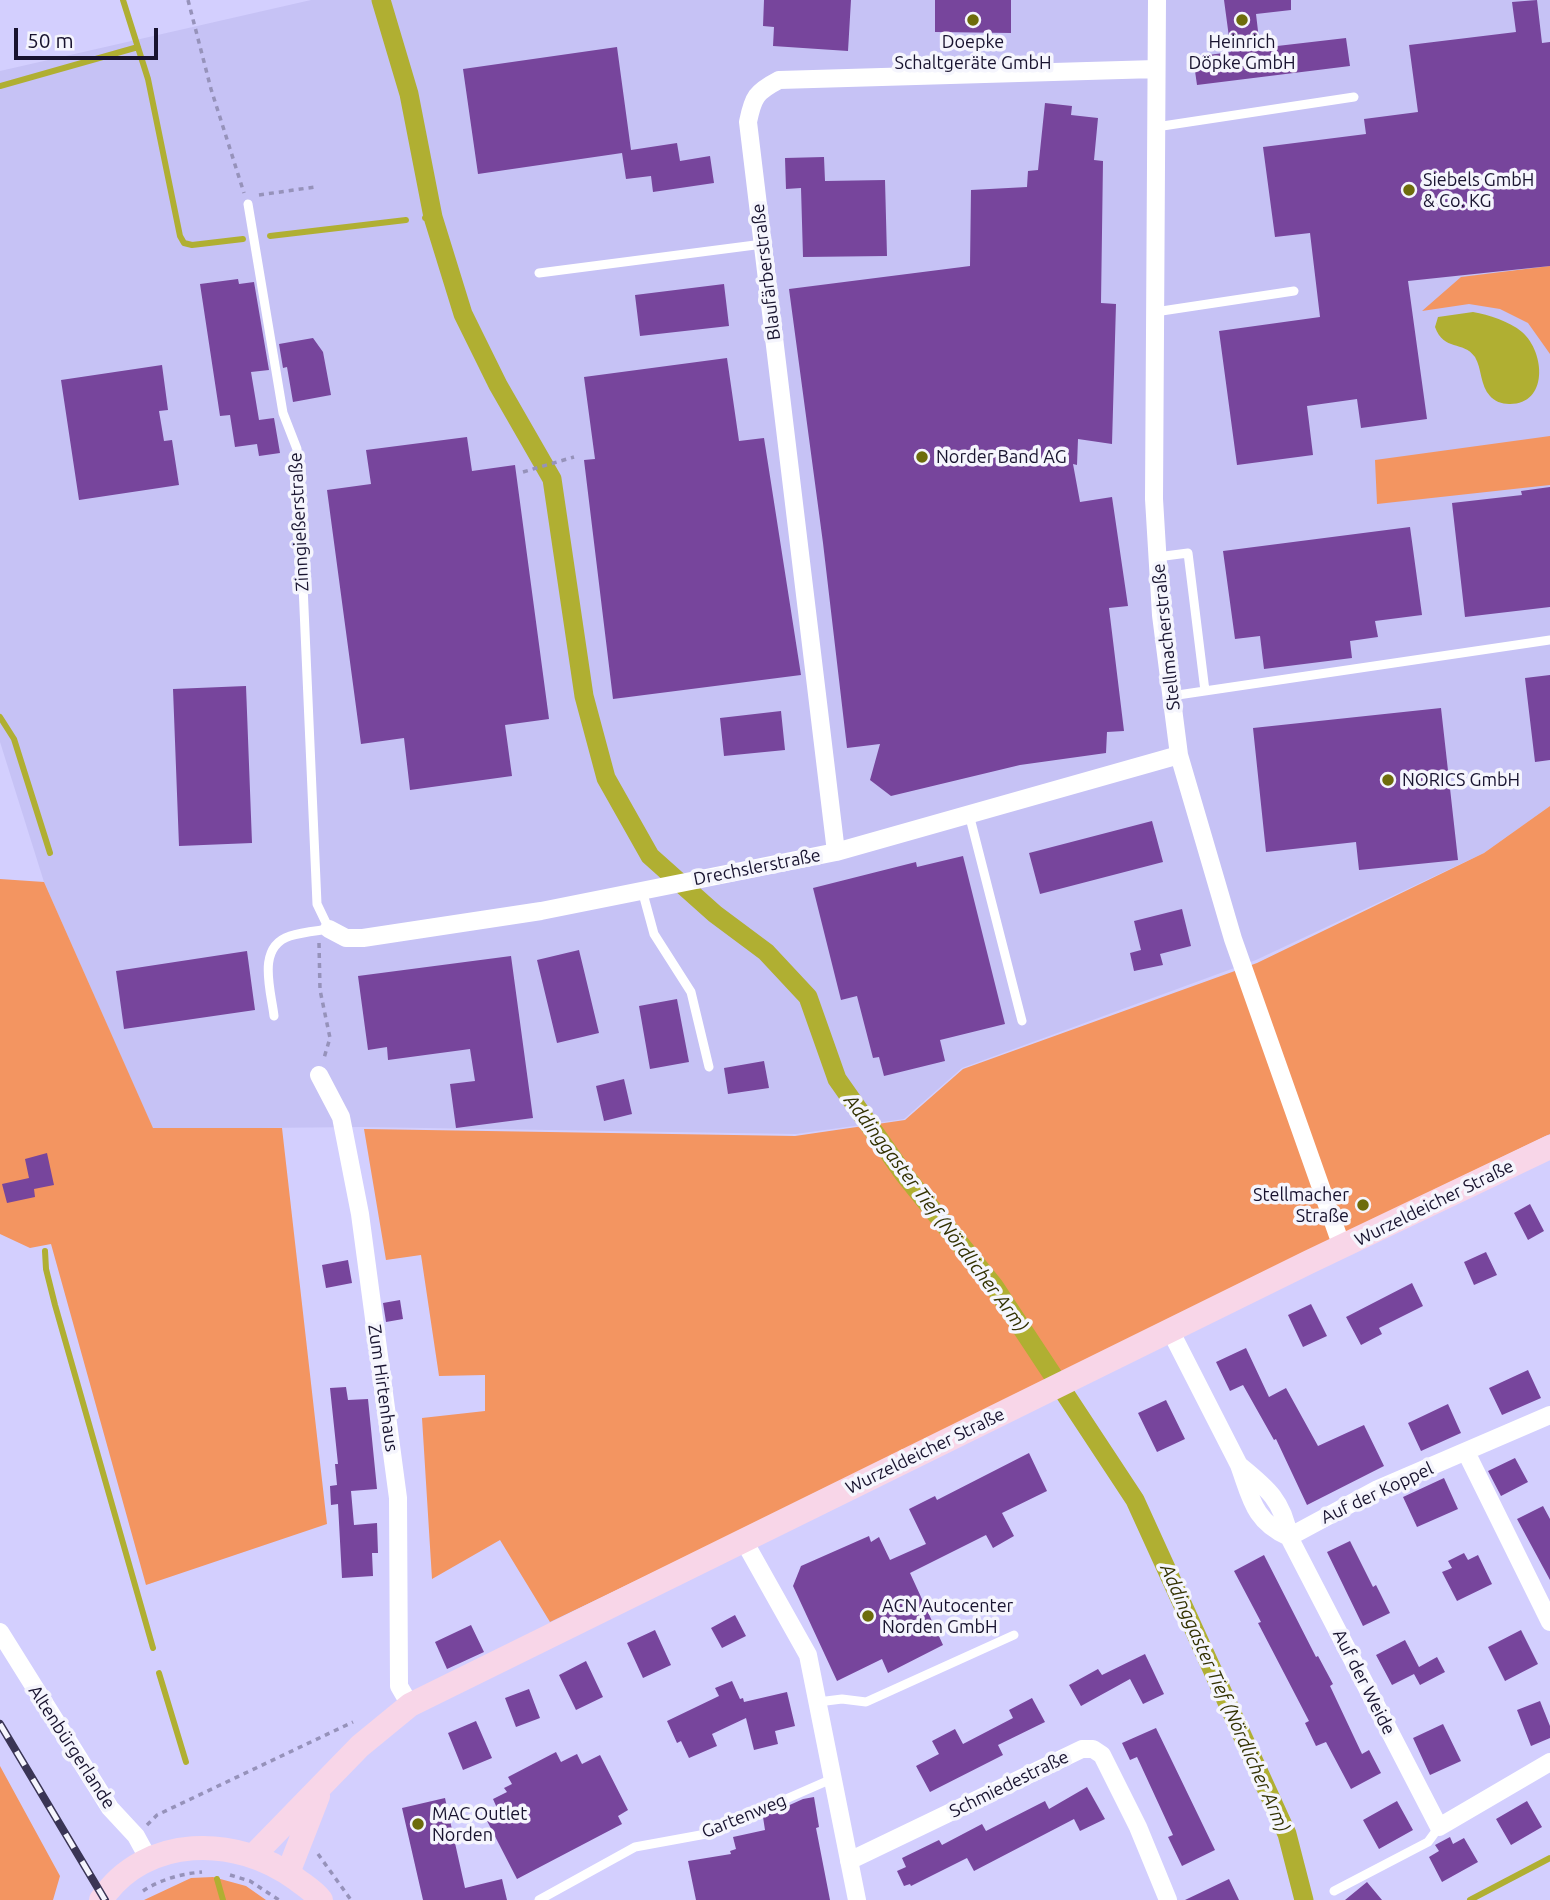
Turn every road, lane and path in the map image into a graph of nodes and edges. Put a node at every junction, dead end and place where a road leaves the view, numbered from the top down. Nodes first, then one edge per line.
1 (188, 0) edge
2 (1157, 0) edge
3 (1156, 69) junction
4 (1354, 97) dead end
5 (1156, 127) junction
6 (315, 187) dead end
7 (248, 204) junction
8 (763, 244) junction
9 (539, 273) dead end
10 (1294, 291) dead end
11 (1155, 312) junction
12 (574, 457) dead end
13 (523, 472) dead end
14 (1157, 557) junction
15 (1550, 640) edge
16 (1205, 691) junction
17 (1171, 696) junction
18 (1179, 755) junction
19 (969, 814) junction
20 (836, 852) junction
21 (642, 890) junction
22 (329, 929) junction
23 (274, 1016) dead end
24 (1022, 1021) dead end
25 (709, 1067) dead end
26 (319, 1075) joint
27 (1550, 1147) edge
28 (1342, 1247) junction
29 (1170, 1330) junction
30 (1550, 1415) edge
31 (1466, 1452) junction
32 (1289, 1537) junction
33 (744, 1541) junction
34 (1550, 1622) edge
35 (0, 1632) edge
36 (1014, 1635) dead end
37 (818, 1702) junction
38 (411, 1705) junction
39 (354, 1721) dead end
40 (1550, 1762) edge
41 (834, 1777) junction
42 (322, 1788) junction
43 (1439, 1827) junction
44 (136, 1836) junction
45 (316, 1845) dead end
46 (253, 1856) junction
47 (148, 1858) junction
48 (849, 1861) junction
49 (214, 1872) dead end
50 (226, 1873) dead end
51 (288, 1873) junction
52 (143, 1891) dead end
53 (1334, 1891) dead end
54 (101, 1900) edge
55 (279, 1900) edge
56 (302, 1900) edge
57 (321, 1900) edge
58 (351, 1900) edge
59 (539, 1900) edge
60 (857, 1900) edge
61 (1168, 1900) edge

1 - 7 path
2 - 3 street, Stellmacherstraße
3 - 5 street, Stellmacherstraße
3 - 8 street, Blaufärberstraße
4 - 5 lane
5 - 11 street, Stellmacherstraße
6 - 7 path
7 - 22 lane, Zinngießerstraße
8 - 9 lane
8 - 20 street, Blaufärberstraße
10 - 11 lane
11 - 14 street, Stellmacherstraße
12 - 13 path
14 - 16 lane
14 - 17 street, Stellmacherstraße
15 - 16 lane
16 - 17 lane
17 - 18 street, Stellmacherstraße
18 - 19 street, Drechslerstraße
18 - 28 street, Stellmacherstraße
19 - 20 street, Drechslerstraße
19 - 24 lane
20 - 21 street, Drechslerstraße
21 - 22 street, Drechslerstraße
21 - 25 lane
22 - 23 lane
22 - 26 path
26 - 38 street, Zum Hirtenhaus
27 - 28 main road, Wurzeldeicher Straße
28 - 29 main road, Wurzeldeicher Straße
29 - 32 street, Auf der Weide
29 - 33 main road, Wurzeldeicher Straße
30 - 31 street, Auf der Koppel
31 - 32 street, Auf der Koppel
31 - 34 street
32 - 43 street, Auf der Weide
33 - 37 street
33 - 38 main road, Wurzeldeicher Straße
35 - 44 street, Altenbürgerlande
36 - 37 lane
37 - 41 street
38 - 42 main road, Wurzeldeicher Straße
39 - 44 path
40 - 43 street
41 - 48 street
41 - 59 lane, Gartenweg
42 - 46 main road, Wurzeldeicher Straße
42 - 51 main road, Wurzeldeicher Straße
43 - 53 lane
44 - 47 street, Altenbürgerlande
45 - 58 path
46 - 47 main road
46 - 51 main road
47 - 54 main road
48 - 60 street
48 - 61 street, Schmiedestraße
49 - 52 path
50 - 55 path
51 - 56 main road
51 - 57 main road

